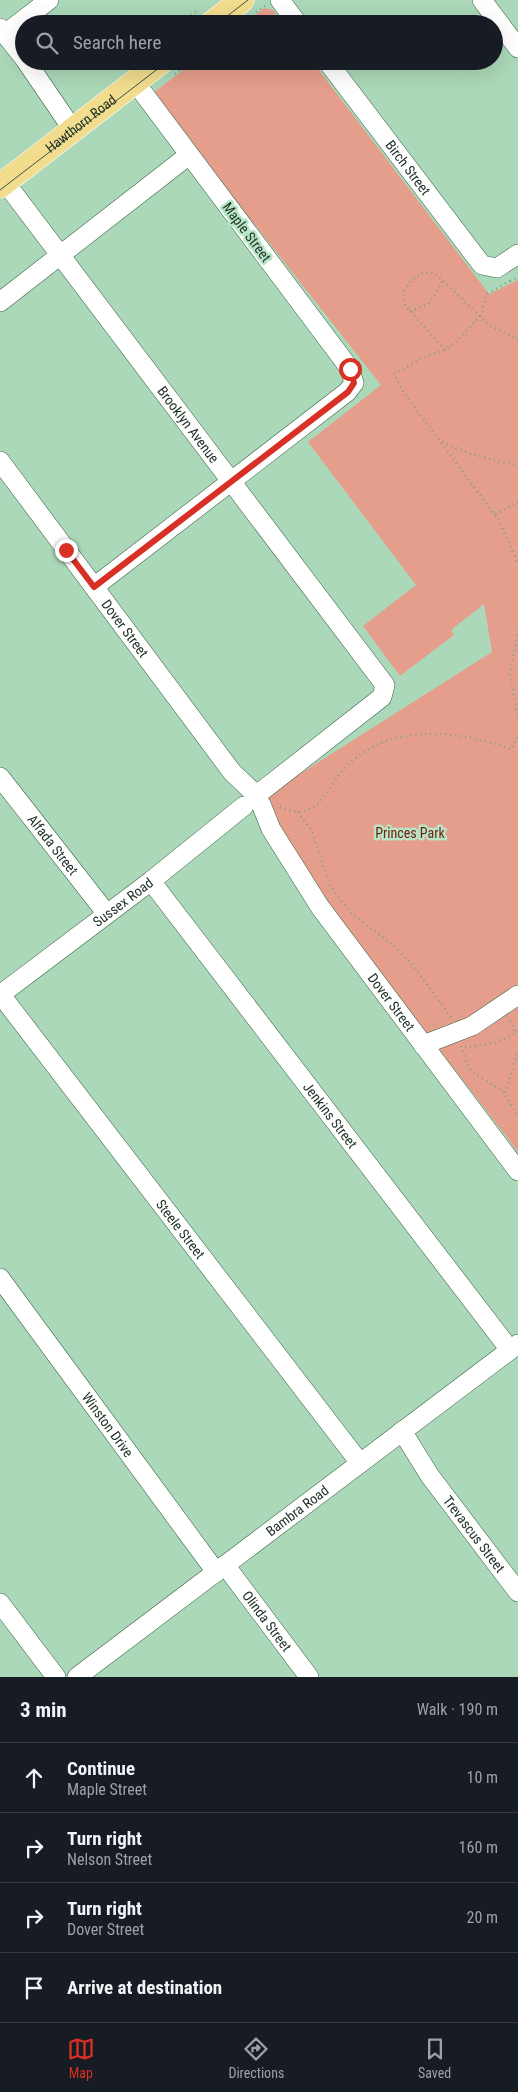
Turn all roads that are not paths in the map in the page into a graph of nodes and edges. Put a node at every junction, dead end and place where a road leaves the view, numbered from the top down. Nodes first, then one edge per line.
1 (49, 0) edge
2 (242, 0) edge
3 (280, 0) edge
4 (482, 0) edge
5 (26, 15) edge
6 (223, 15) edge
7 (291, 15) edge
8 (493, 15) edge
9 (15, 22) edge
10 (503, 28) edge
11 (2, 31) edge
12 (15, 47) edge
13 (518, 48) edge
14 (32, 70) edge
15 (163, 70) edge
16 (334, 70) edge
17 (135, 82) junction
18 (77, 127) junction
19 (189, 155) junction
20 (2, 184) edge
21 (518, 254) edge
22 (61, 256) junction
23 (0, 302) edge
24 (0, 462) edge
25 (232, 480) junction
26 (94, 587) junction
27 (385, 691) joint
28 (0, 777) edge
29 (255, 801) junction
30 (151, 881) junction
31 (107, 914) junction
32 (0, 995) edge
33 (518, 995) edge
34 (423, 1045) junction
35 (518, 1171) edge
36 (0, 1278) edge
37 (514, 1347) edge
38 (399, 1434) junction
39 (360, 1463) junction
40 (220, 1569) junction
41 (518, 1592) edge
42 (0, 1603) edge
43 (56, 1677) edge
44 (78, 1677) edge
45 (310, 1677) edge

1 - 5 street
2 - 6 main road
3 - 7 street
4 - 8 street
9 - 11 street
10 - 13 street
11 - 12 street
14 - 18 street
15 - 17 main road, Hawthorn Road
16 - 21 street, Birch Street
17 - 18 main road, Hawthorn Road
17 - 19 street, Maple Street
18 - 20 main road, Hawthorn Road
19 - 22 street
19 - 25 street, Maple Street
20 - 22 street, Brooklyn Avenue
22 - 23 street
22 - 25 street, Brooklyn Avenue
24 - 26 street, Dover Street
25 - 26 street
25 - 27 street, Brooklyn Avenue
26 - 29 street, Dover Street
27 - 29 street, Sussex Road
28 - 31 street, Alfada Street
29 - 30 street, Sussex Road
29 - 34 street, Dover Street
30 - 31 street, Sussex Road
30 - 37 street, Jenkins Street
31 - 32 street, Sussex Road
32 - 39 street, Steele Street
33 - 34 street
34 - 35 street, Dover Street
36 - 40 street, Winston Drive
37 - 38 street, Bambra Road
38 - 39 street, Bambra Road
38 - 41 street, Trevascus Street
39 - 40 street, Bambra Road
40 - 44 street, Bambra Road
40 - 45 street, Olinda Street
42 - 43 street

